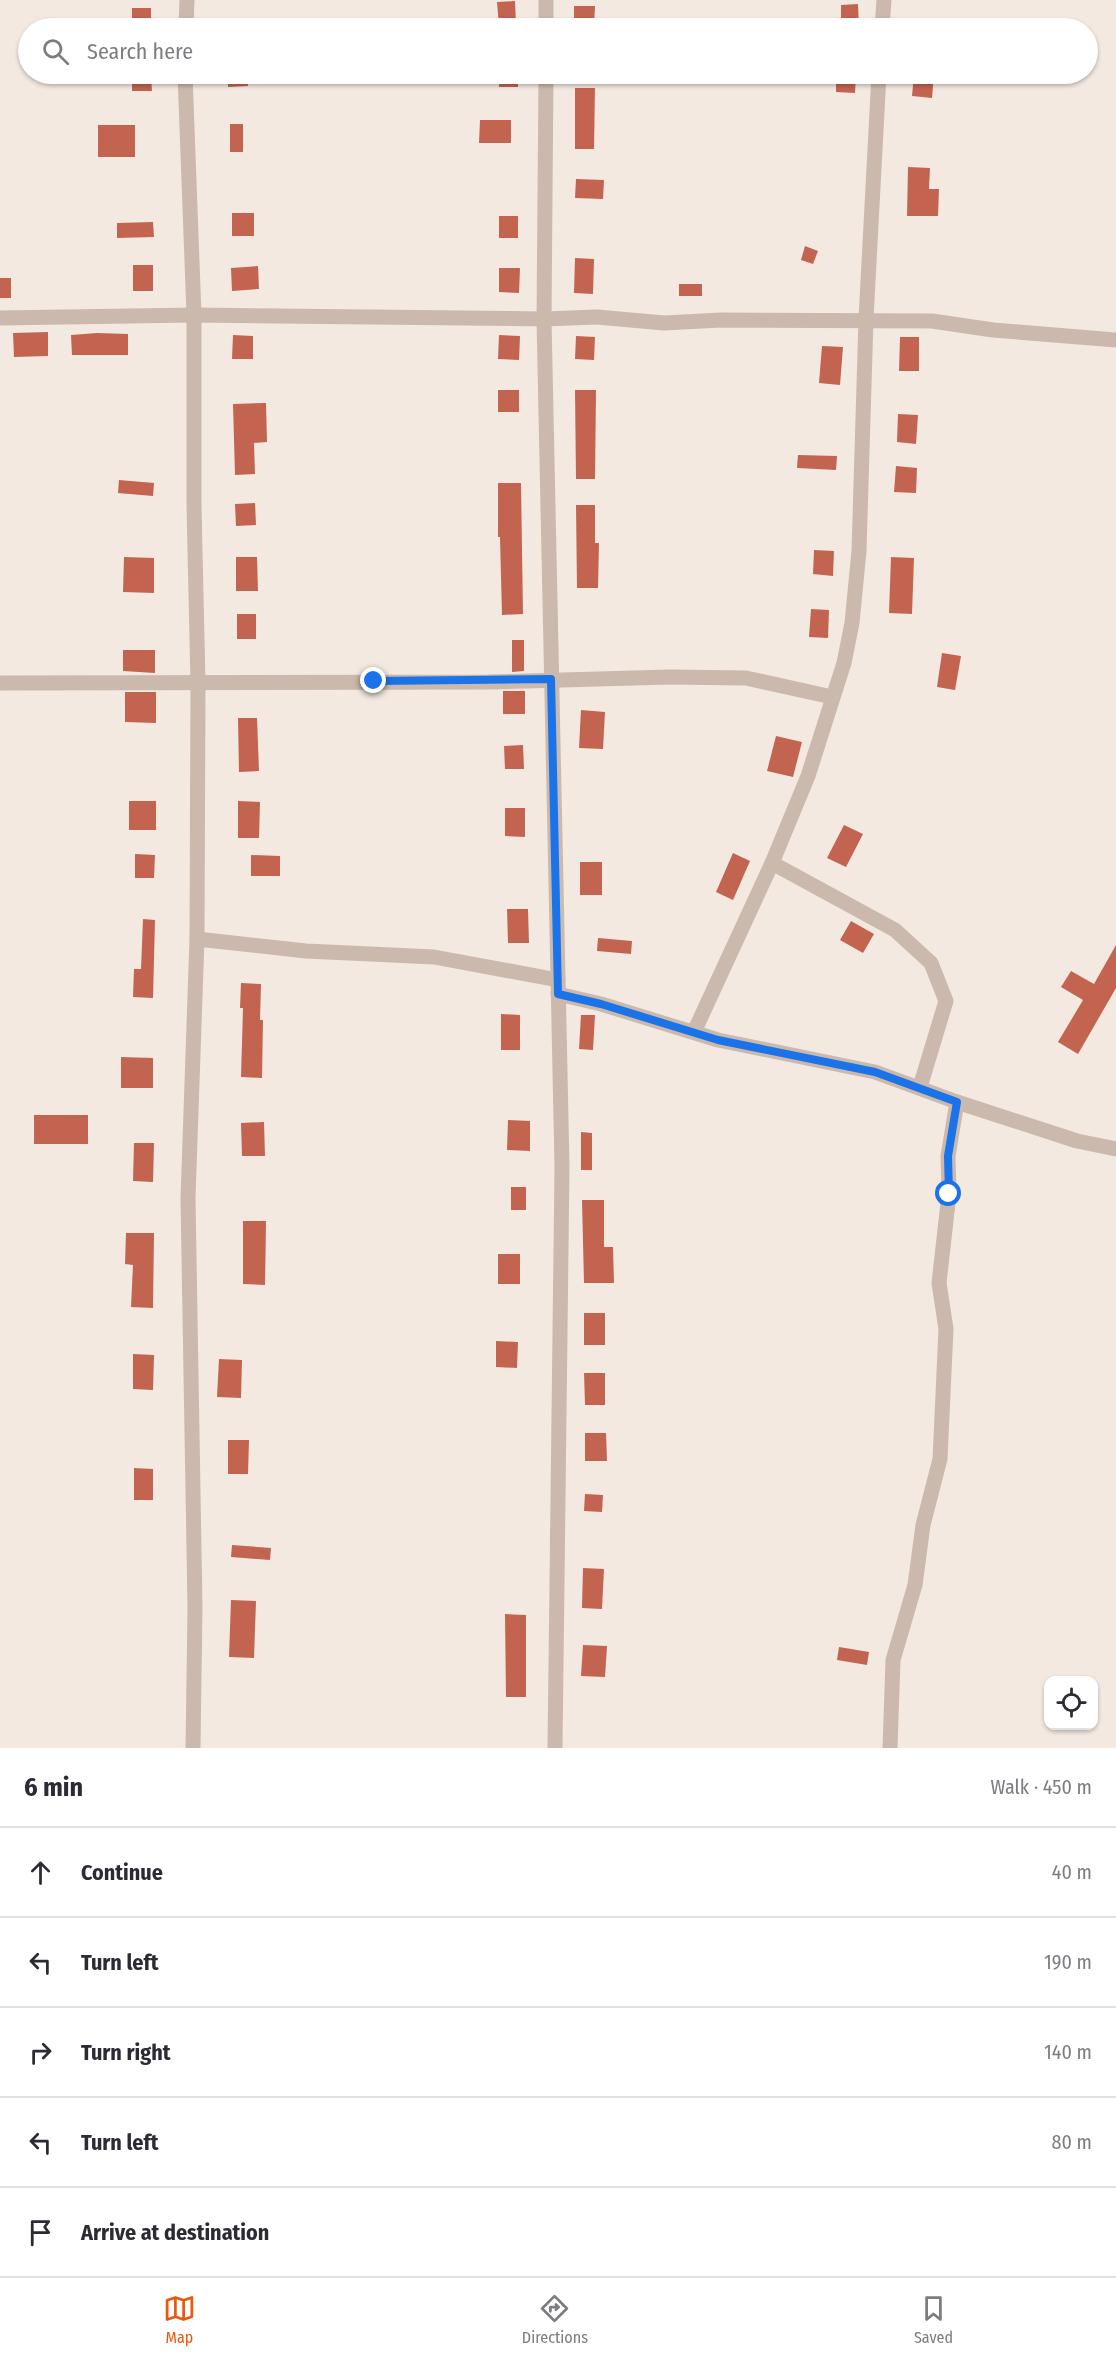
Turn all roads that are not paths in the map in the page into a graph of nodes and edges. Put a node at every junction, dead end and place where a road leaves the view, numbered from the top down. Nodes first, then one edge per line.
1 (187, 0) edge
2 (546, 0) edge
3 (884, 0) edge
4 (186, 18) edge
5 (546, 18) edge
6 (883, 18) edge
7 (185, 84) edge
8 (546, 84) edge
9 (878, 84) edge
10 (194, 315) junction
11 (0, 318) edge
12 (544, 319) junction
13 (866, 319) junction
14 (1116, 340) edge
15 (551, 679) junction
16 (0, 683) edge
17 (198, 683) junction
18 (832, 697) junction
19 (772, 863) junction
20 (197, 939) junction
21 (558, 987) junction
22 (694, 1032) junction
23 (920, 1087) junction
24 (957, 1102) junction
25 (1116, 1149) edge
26 (193, 1748) edge
27 (555, 1748) edge
28 (890, 1748) edge

1 - 4 street
2 - 5 street
3 - 6 street
7 - 10 street
8 - 12 street
9 - 13 street
10 - 11 street
10 - 12 street
10 - 17 street
12 - 13 street
12 - 15 street
13 - 14 street
13 - 18 street
15 - 17 street
15 - 18 street
15 - 21 street
16 - 17 street
17 - 20 street
18 - 19 street
19 - 22 street
19 - 23 street
20 - 21 street
20 - 26 street
21 - 22 street
21 - 27 street
22 - 23 street
23 - 24 street
24 - 25 street
24 - 28 street

